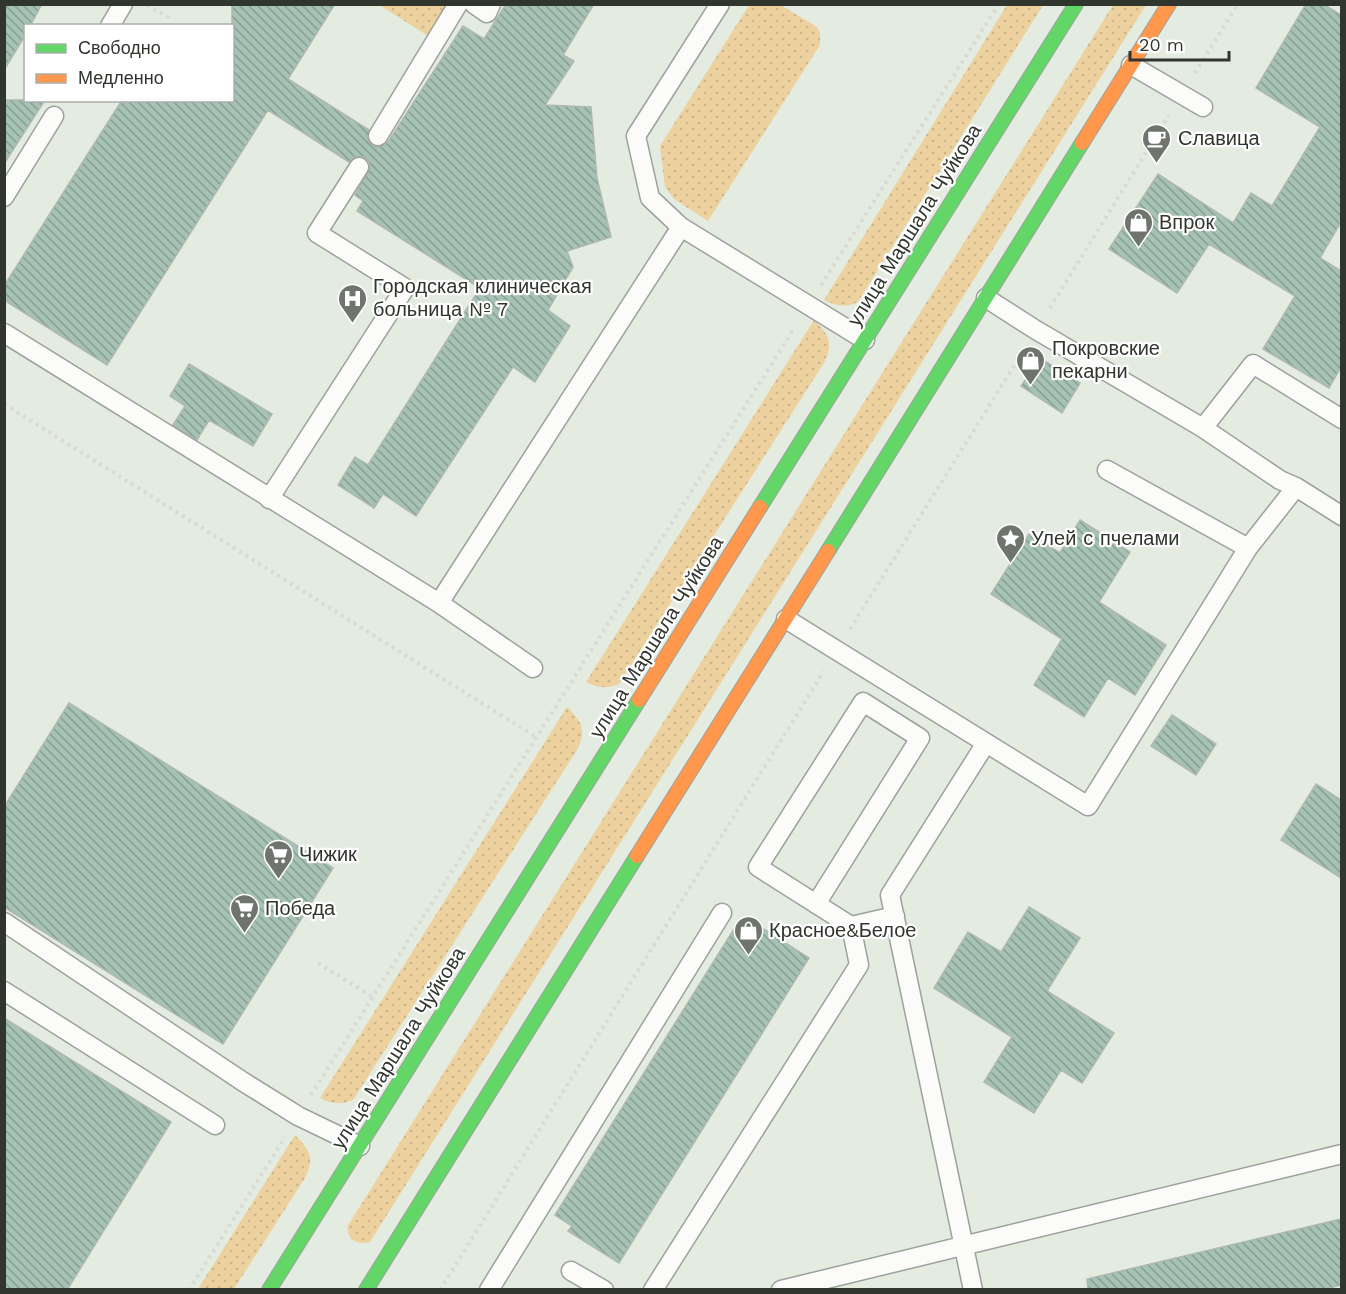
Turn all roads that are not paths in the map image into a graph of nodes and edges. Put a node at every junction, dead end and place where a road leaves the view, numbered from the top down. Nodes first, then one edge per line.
1 (123, 4) edge
2 (458, 4) edge
3 (474, 4) edge
4 (491, 4) edge
5 (720, 4) edge
6 (1076, 4) edge
7 (1169, 4) edge
8 (111, 24) edge
9 (1131, 65) junction
10 (1203, 107) dead end
11 (54, 116) dead end
12 (378, 136) dead end
13 (358, 167) dead end
14 (4, 197) edge
15 (681, 227) junction
16 (986, 298) junction
17 (5, 334) edge
18 (865, 340) junction
19 (1341, 419) edge
20 (1203, 428) junction
21 (1107, 470) dead end
22 (1296, 487) junction
23 (269, 499) junction
24 (1341, 516) edge
25 (1248, 548) junction
26 (439, 603) junction
27 (786, 619) junction
28 (533, 668) dead end
29 (986, 743) junction
30 (816, 904) junction
31 (722, 913) dead end
32 (895, 916) junction
33 (4, 922) edge
34 (851, 926) junction
35 (4, 991) edge
36 (215, 1125) dead end
37 (360, 1146) junction
38 (1341, 1154) edge
39 (962, 1246) junction
40 (571, 1271) dead end
41 (269, 1290) edge
42 (366, 1290) edge
43 (489, 1290) edge
44 (604, 1290) edge
45 (653, 1290) edge
46 (781, 1290) edge
47 (973, 1290) edge

1 - 8 lane
2 - 12 lane
3 - 4 lane
5 - 15 lane
6 - 18 main road, улица Маршала Чуйкова
7 - 9 main road
9 - 10 lane
9 - 16 main road
11 - 14 lane
13 - 23 lane
15 - 18 lane
15 - 26 lane
16 - 20 lane
16 - 27 main road
17 - 23 lane
18 - 37 main road, улица Маршала Чуйкова
19 - 20 lane
20 - 22 lane
21 - 25 lane
22 - 24 lane
22 - 25 lane
23 - 26 lane
25 - 29 lane
26 - 28 lane
27 - 29 lane
27 - 42 main road
29 - 32 lane
30 - 30 lane
30 - 34 lane
31 - 43 lane
32 - 34 lane
32 - 39 lane
33 - 37 lane
34 - 45 lane
35 - 36 lane
37 - 41 main road, улица Маршала Чуйкова
38 - 39 lane
39 - 46 lane
39 - 47 lane
40 - 44 lane

